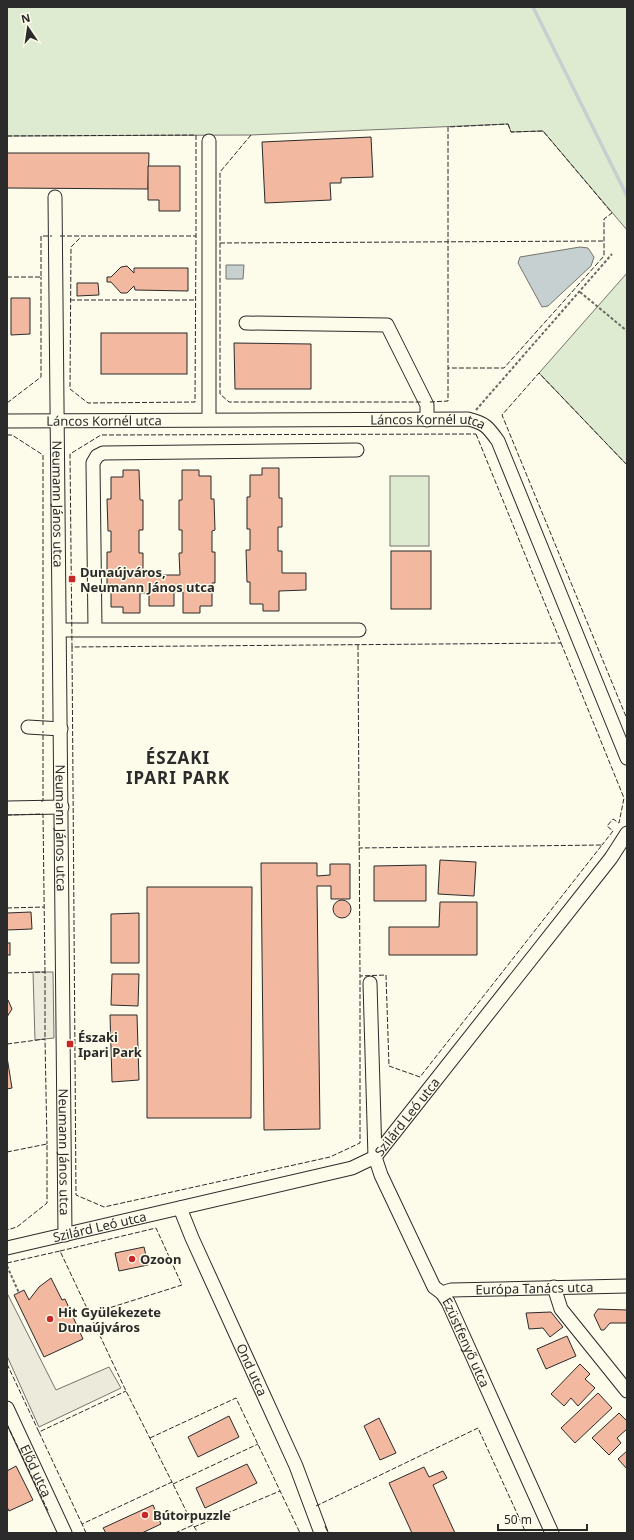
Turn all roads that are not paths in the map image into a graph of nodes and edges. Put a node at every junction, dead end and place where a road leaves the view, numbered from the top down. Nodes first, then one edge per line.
1 (209, 141) dead end
2 (55, 197) dead end
3 (246, 323) dead end
4 (209, 419) junction
5 (58, 420) junction
6 (427, 420) junction
7 (7, 421) edge
8 (357, 450) dead end
9 (95, 629) junction
10 (60, 630) junction
11 (359, 630) dead end
12 (28, 728) dead end
13 (61, 729) junction
14 (627, 758) edge
15 (62, 807) junction
16 (7, 808) edge
17 (627, 833) edge
18 (370, 983) dead end
19 (375, 1157) junction
20 (180, 1208) junction
21 (65, 1235) junction
22 (7, 1248) edge
23 (627, 1286) edge
24 (554, 1287) junction
25 (442, 1293) junction
26 (627, 1391) edge
27 (7, 1408) edge
28 (65, 1533) edge
29 (321, 1533) edge
30 (552, 1533) edge

1 - 4 street
2 - 5 street, Neumann János utca
3 - 6 street
4 - 5 street, Láncos Kornél utca
4 - 6 street, Láncos Kornél utca
5 - 7 street, Láncos Kornél utca
5 - 10 street, Neumann János utca
6 - 14 street, Láncos Kornél utca
8 - 9 street
9 - 10 street
9 - 11 street
10 - 13 street, Neumann János utca
12 - 13 street
13 - 15 street, Neumann János utca
15 - 16 street
15 - 21 street, Neumann János utca
17 - 19 street, Szilárd Leó utca
18 - 19 street, Ezüstfenyő utca
19 - 20 street, Szilárd Leó utca
19 - 25 street, Ezüstfenyő utca
20 - 21 street, Szilárd Leó utca
20 - 29 street, Ond utca
21 - 22 street, Szilárd Leó utca
23 - 24 street, Európa Tanács utca
24 - 25 street, Európa Tanács utca
24 - 26 street
25 - 30 street, Ezüstfenyő utca
27 - 28 street, Előd utca

